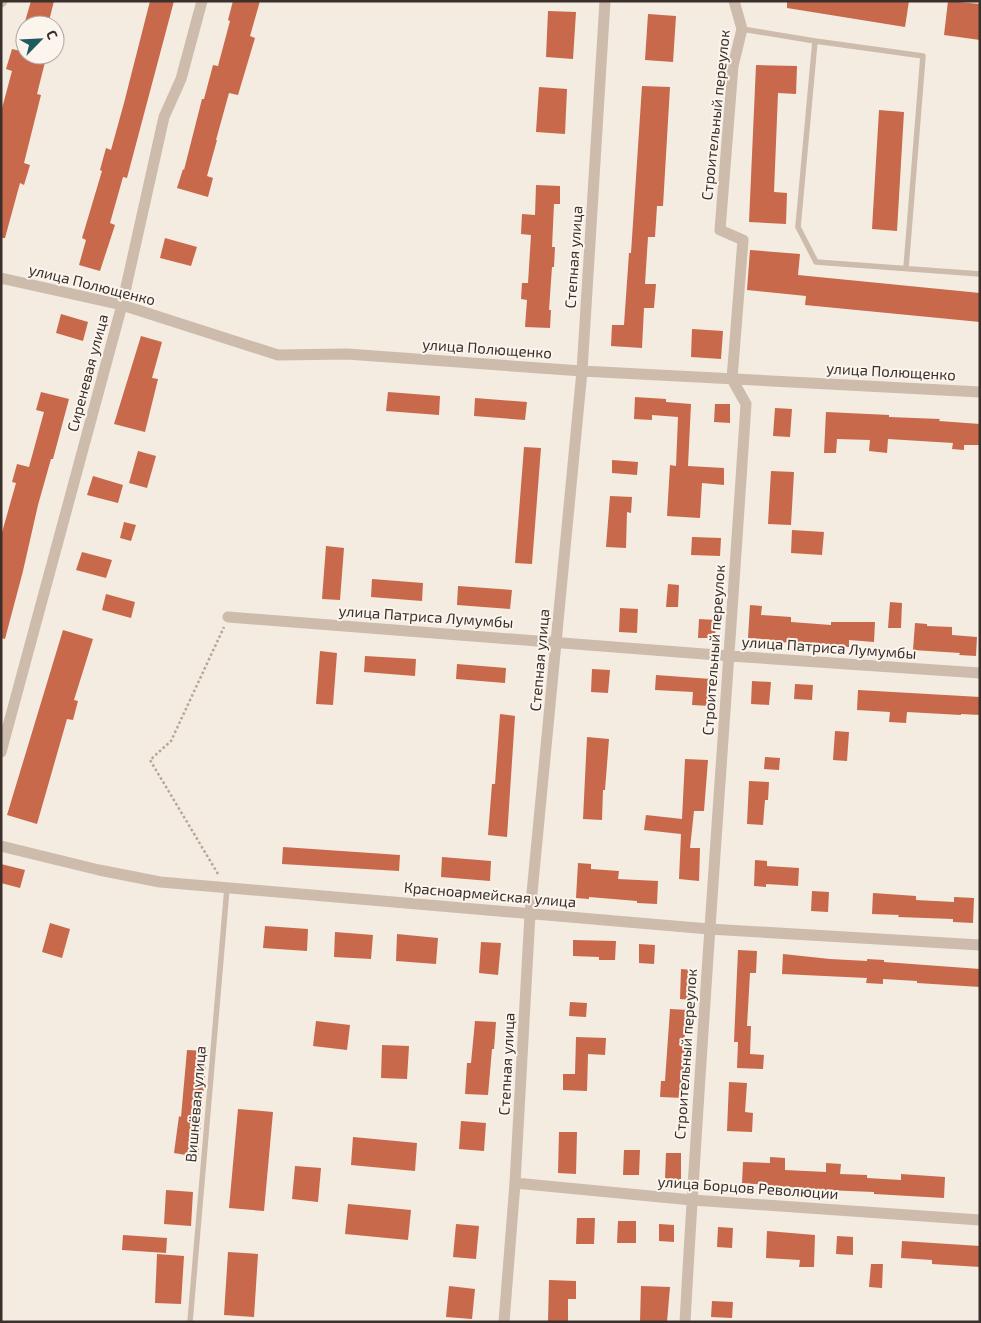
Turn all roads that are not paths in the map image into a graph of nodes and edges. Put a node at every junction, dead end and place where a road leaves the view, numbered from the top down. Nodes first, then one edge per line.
1 (202, 1) edge
2 (605, 1) edge
3 (734, 1) edge
4 (742, 29) junction
5 (815, 41) junction
6 (906, 268) junction
7 (980, 274) edge
8 (1, 278) edge
9 (122, 305) junction
10 (582, 371) junction
11 (732, 379) junction
12 (980, 392) edge
13 (228, 617) road end
14 (557, 641) junction
15 (730, 656) junction
16 (980, 673) edge
17 (1, 752) edge
18 (1, 846) edge
19 (227, 888) junction
20 (530, 914) junction
21 (709, 930) junction
22 (980, 945) edge
23 (515, 1183) junction
24 (692, 1200) junction
25 (980, 1220) edge
26 (190, 1322) edge
27 (504, 1322) edge
28 (685, 1322) edge

1 - 9 street, Сиреневая улица
2 - 10 street, Степная улица
3 - 4 street, Строительный переулок
4 - 5 lane
4 - 11 street, Строительный переулок
5 - 6 lane
5 - 6 lane
6 - 7 lane
8 - 9 street, улица Полющенко
9 - 10 street, улица Полющенко
9 - 17 street, Сиреневая улица
10 - 11 street, улица Полющенко
10 - 14 street, Степная улица
11 - 12 street, улица Полющенко
11 - 15 street, Строительный переулок
13 - 14 street, улица Патриса Лумумбы
14 - 15 street, улица Патриса Лумумбы
14 - 20 street, Степная улица
15 - 16 street, улица Патриса Лумумбы
15 - 21 street, Строительный переулок
18 - 19 street, Красноармейская улица
19 - 20 street, Красноармейская улица
19 - 26 lane, Вишнёвая улица
20 - 21 street, Красноармейская улица
20 - 23 street, Степная улица
21 - 22 street, Красноармейская улица
21 - 24 street, Строительный переулок
23 - 24 street, улица Борцов Революции
23 - 27 street, Степная улица
24 - 25 street, улица Борцов Революции
24 - 28 street, Строительный переулок

